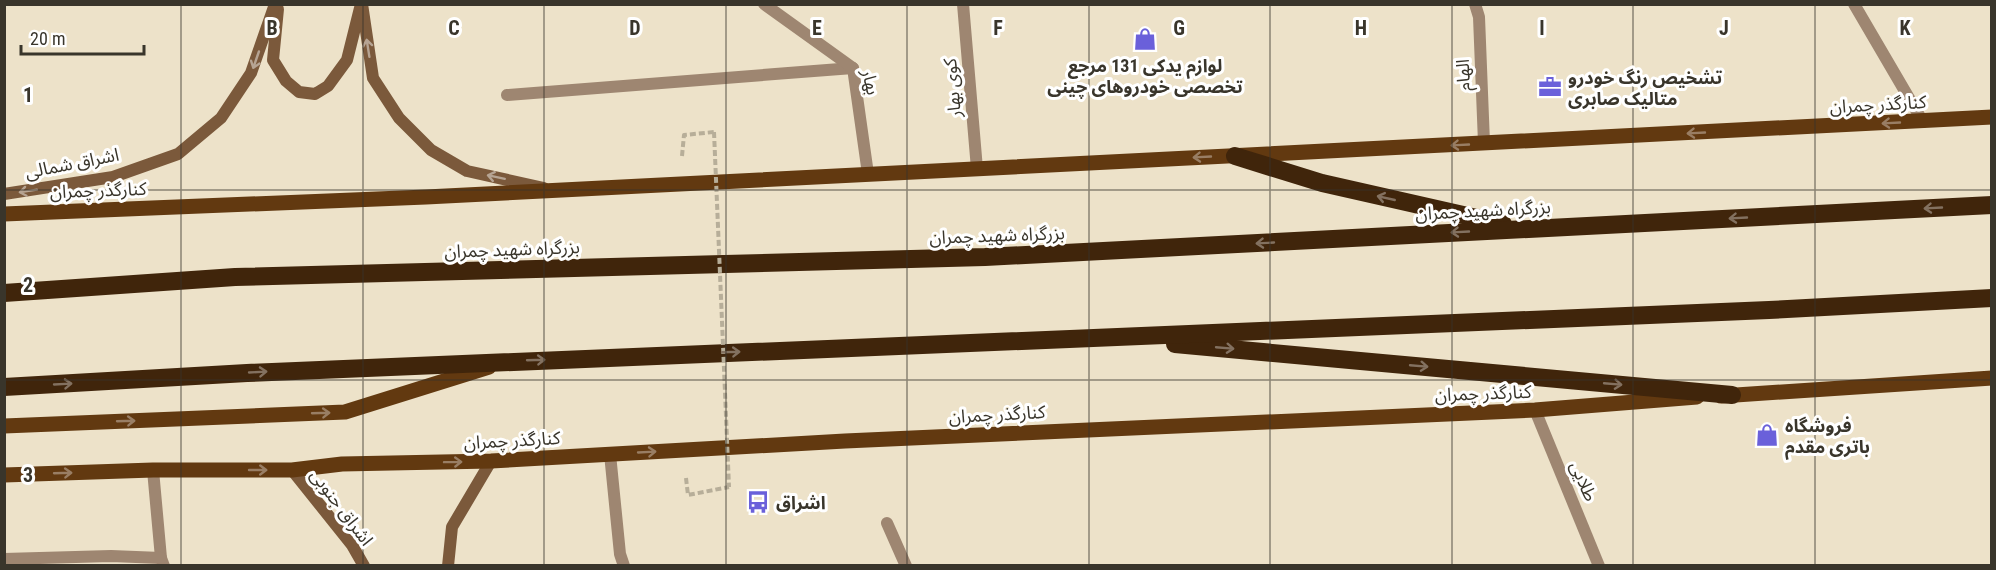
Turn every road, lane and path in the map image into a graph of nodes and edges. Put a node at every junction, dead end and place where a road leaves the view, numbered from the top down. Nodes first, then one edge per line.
1 (277, 4) edge
2 (361, 4) edge
3 (764, 4) edge
4 (963, 4) edge
5 (1475, 4) edge
6 (1854, 4) edge
7 (853, 68) junction
8 (507, 95) dead end
9 (1992, 117) edge
10 (1923, 122) junction
11 (684, 135) dead end
12 (1484, 143) junction
13 (1235, 156) junction
14 (977, 169) junction
15 (868, 174) junction
16 (554, 190) junction
17 (4, 194) edge
18 (1992, 205) edge
19 (4, 214) edge
20 (1526, 229) junction
21 (4, 293) edge
22 (1992, 298) edge
23 (1104, 337) junction
24 (510, 361) junction
25 (1992, 378) edge
26 (4, 387) edge
27 (1732, 395) junction
28 (1535, 410) junction
29 (4, 426) edge
30 (610, 454) junction
31 (491, 461) junction
32 (153, 470) junction
33 (292, 470) junction
34 (4, 475) edge
35 (688, 495) dead end
36 (887, 523) dead end
37 (4, 559) edge
38 (163, 562) edge
39 (364, 566) edge
40 (448, 566) edge
41 (624, 566) edge
42 (906, 566) edge
43 (1599, 566) edge

1 - 2 main road
1 -> 17 main road, اشراق شمالی
16 -> 2 main road
3 - 7 street, بهار
4 - 14 street, کوی بهار
5 - 12 street, الهام
6 - 10 street
7 - 8 street
7 - 15 street, بهار
9 - 10 main road, کنارگذر چمران
10 -> 12 main road, کنارگذر چمران
11 - 35 path, bridge
12 -> 13 main road, کنارگذر چمران
13 -> 14 main road, کنارگذر چمران
20 -> 13 highway
14 - 15 main road, کنارگذر چمران
15 - 16 main road, کنارگذر چمران
16 - 19 main road, کنارگذر چمران
18 -> 20 highway, بزرگراه شهید چمران
20 -> 21 highway, بزرگراه شهید چمران
22 - 23 highway
24 -> 23 highway
23 -> 27 highway
26 -> 24 highway
29 -> 24 main road
25 - 27 main road, کنارگذر چمران
27 - 28 main road, کنارگذر چمران
30 -> 28 main road, کنارگذر چمران
28 - 43 street, طلایی
30 - 31 main road, کنارگذر چمران
30 - 41 street
33 -> 31 main road, کنارگذر چمران
31 - 40 main road
32 -> 33 main road, کنارگذر چمران
34 -> 32 main road, کنارگذر چمران
32 - 38 street
33 - 39 main road, اشراق جنوبی
36 - 42 street
37 - 38 street

